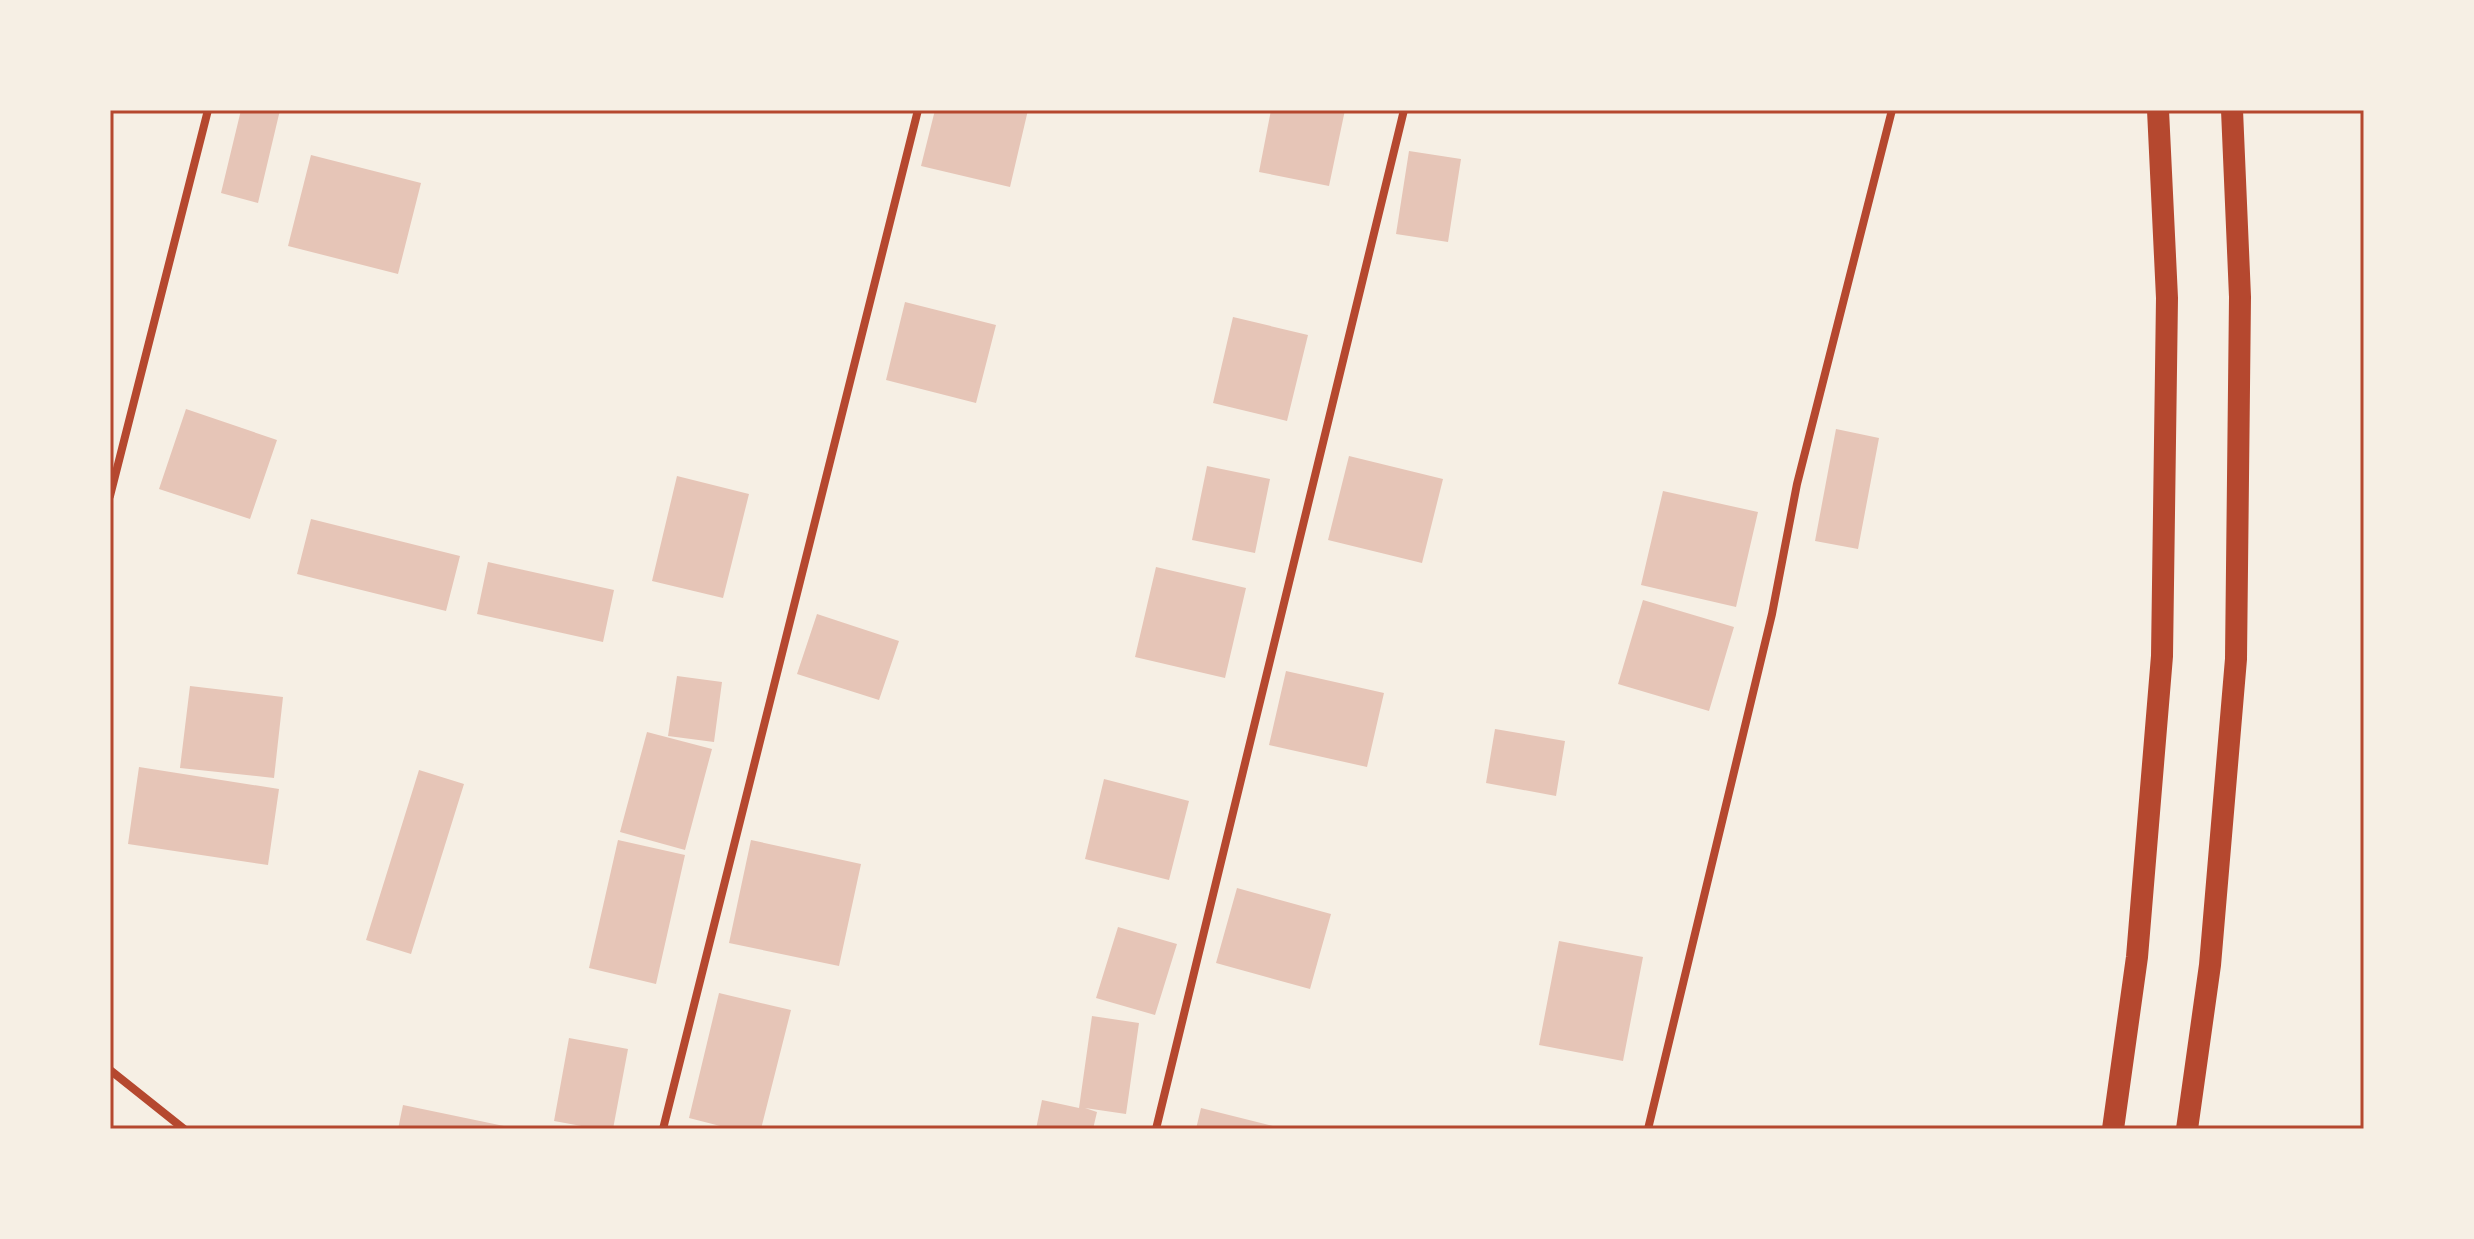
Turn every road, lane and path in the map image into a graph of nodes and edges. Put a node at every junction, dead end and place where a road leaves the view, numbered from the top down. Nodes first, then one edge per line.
1 (208, 110) edge
2 (918, 110) edge
3 (1404, 110) edge
4 (1892, 110) edge
5 (2158, 110) edge
6 (2232, 110) edge
7 (110, 496) edge
8 (110, 1070) edge
9 (184, 1129) edge
10 (663, 1129) edge
11 (1156, 1129) edge
12 (1648, 1129) edge
13 (2113, 1129) edge
14 (2187, 1129) edge

1 - 7 street
2 - 10 street
3 - 11 street
4 - 12 street
5 - 13 highway
6 - 14 highway
8 - 9 street

